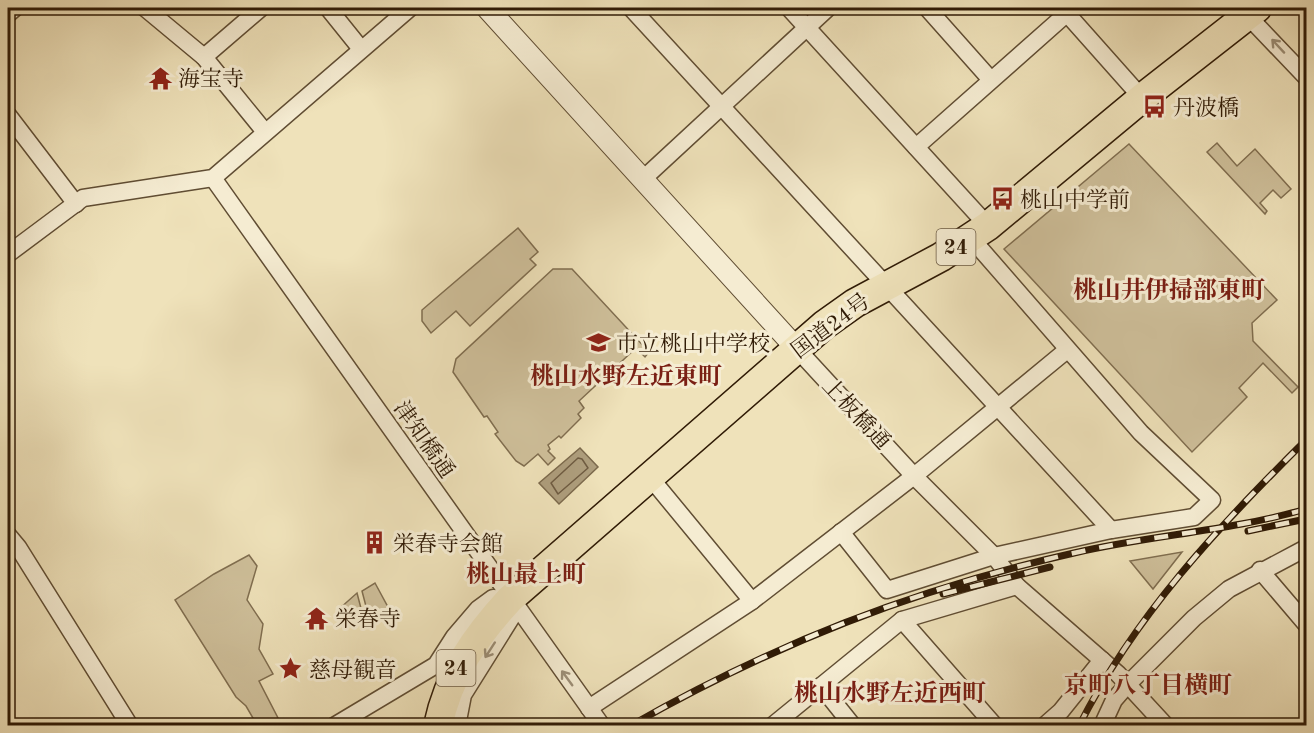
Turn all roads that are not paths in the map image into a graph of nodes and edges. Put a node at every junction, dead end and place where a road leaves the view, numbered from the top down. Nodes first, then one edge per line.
1 (15, 8) edge
2 (145, 8) edge
3 (261, 8) edge
4 (328, 8) edge
5 (410, 8) edge
6 (487, 8) edge
7 (631, 8) edge
8 (789, 8) edge
9 (828, 8) edge
10 (927, 8) edge
11 (1067, 9) edge
12 (1248, 10) edge
13 (8, 14) edge
14 (807, 27) junction
15 (361, 49) junction
16 (204, 57) junction
17 (1306, 77) edge
18 (991, 80) junction
19 (1142, 98) junction
20 (720, 105) junction
21 (8, 116) edge
22 (265, 132) junction
23 (916, 147) junction
24 (213, 178) junction
25 (642, 180) junction
26 (76, 204) junction
27 (979, 232) junction
28 (8, 254) edge
29 (886, 285) junction
30 (797, 349) junction
31 (1067, 350) junction
32 (999, 406) junction
33 (649, 476) junction
34 (914, 476) junction
35 (1111, 530) junction
36 (842, 532) junction
37 (8, 535) edge
38 (1306, 548) edge
39 (994, 556) junction
40 (1260, 570) junction
41 (1017, 586) junction
42 (510, 599) junction
43 (752, 601) junction
44 (902, 620) junction
45 (1306, 624) edge
46 (1102, 660) junction
47 (1127, 685) junction
48 (821, 686) junction
49 (589, 708) junction
50 (359, 719) edge
51 (130, 726) edge
52 (334, 726) edge
53 (438, 726) edge
54 (457, 726) edge
55 (602, 726) edge
56 (772, 726) edge
57 (853, 726) edge
58 (995, 726) edge
59 (1044, 726) edge
60 (1102, 726) edge
61 (1166, 726) edge

1 - 13 street
2 - 16 street
3 - 16 street
4 - 15 street
5 - 15 street
6 - 25 street, 上板橋通
7 - 20 street
8 - 14 street
9 - 14 street
10 - 18 street
11 - 18 street
11 - 19 street
17 -> 12 street
12 - 19 highway, 国道24号 / 24
14 - 20 street
14 - 23 street
15 - 22 street
16 - 22 street
18 - 23 street
19 - 27 highway, 国道24号 / 24
20 - 25 street
20 - 29 street
21 - 26 street
22 - 24 street
23 - 27 street
24 - 26 street
24 - 42 street, 津知橋通
25 - 30 street, 上板橋通
26 - 28 street
27 - 29 highway, 国道24号 / 24
27 - 31 street
29 - 30 highway, 国道24号 / 24
29 - 32 street
30 - 33 highway, 国道24号 / 24
30 - 34 street, 上板橋通
31 - 32 street
31 - 35 street
32 - 34 street
32 - 35 street
33 - 42 highway, 国道24号 / 24
33 - 43 street
34 - 36 street
34 - 39 street, 上板橋通
35 - 39 street
36 - 39 street
36 - 43 street
37 - 51 street
38 - 40 street
39 - 41 street, 上板橋通
40 - 45 street
40 - 47 street
41 - 44 street
41 - 46 street, 上板橋通
49 -> 42 street, 津知橋通
42 - 50 street
42 - 53 highway, 国道24号 / 24
42 -> 54 street
43 - 49 street
44 - 48 street
44 - 58 street
46 - 47 street, 上板橋通
46 - 59 street
47 - 60 street
47 - 61 street, 上板橋通
48 - 56 street
48 - 57 street
49 - 55 street, 津知橋通
50 - 52 street

